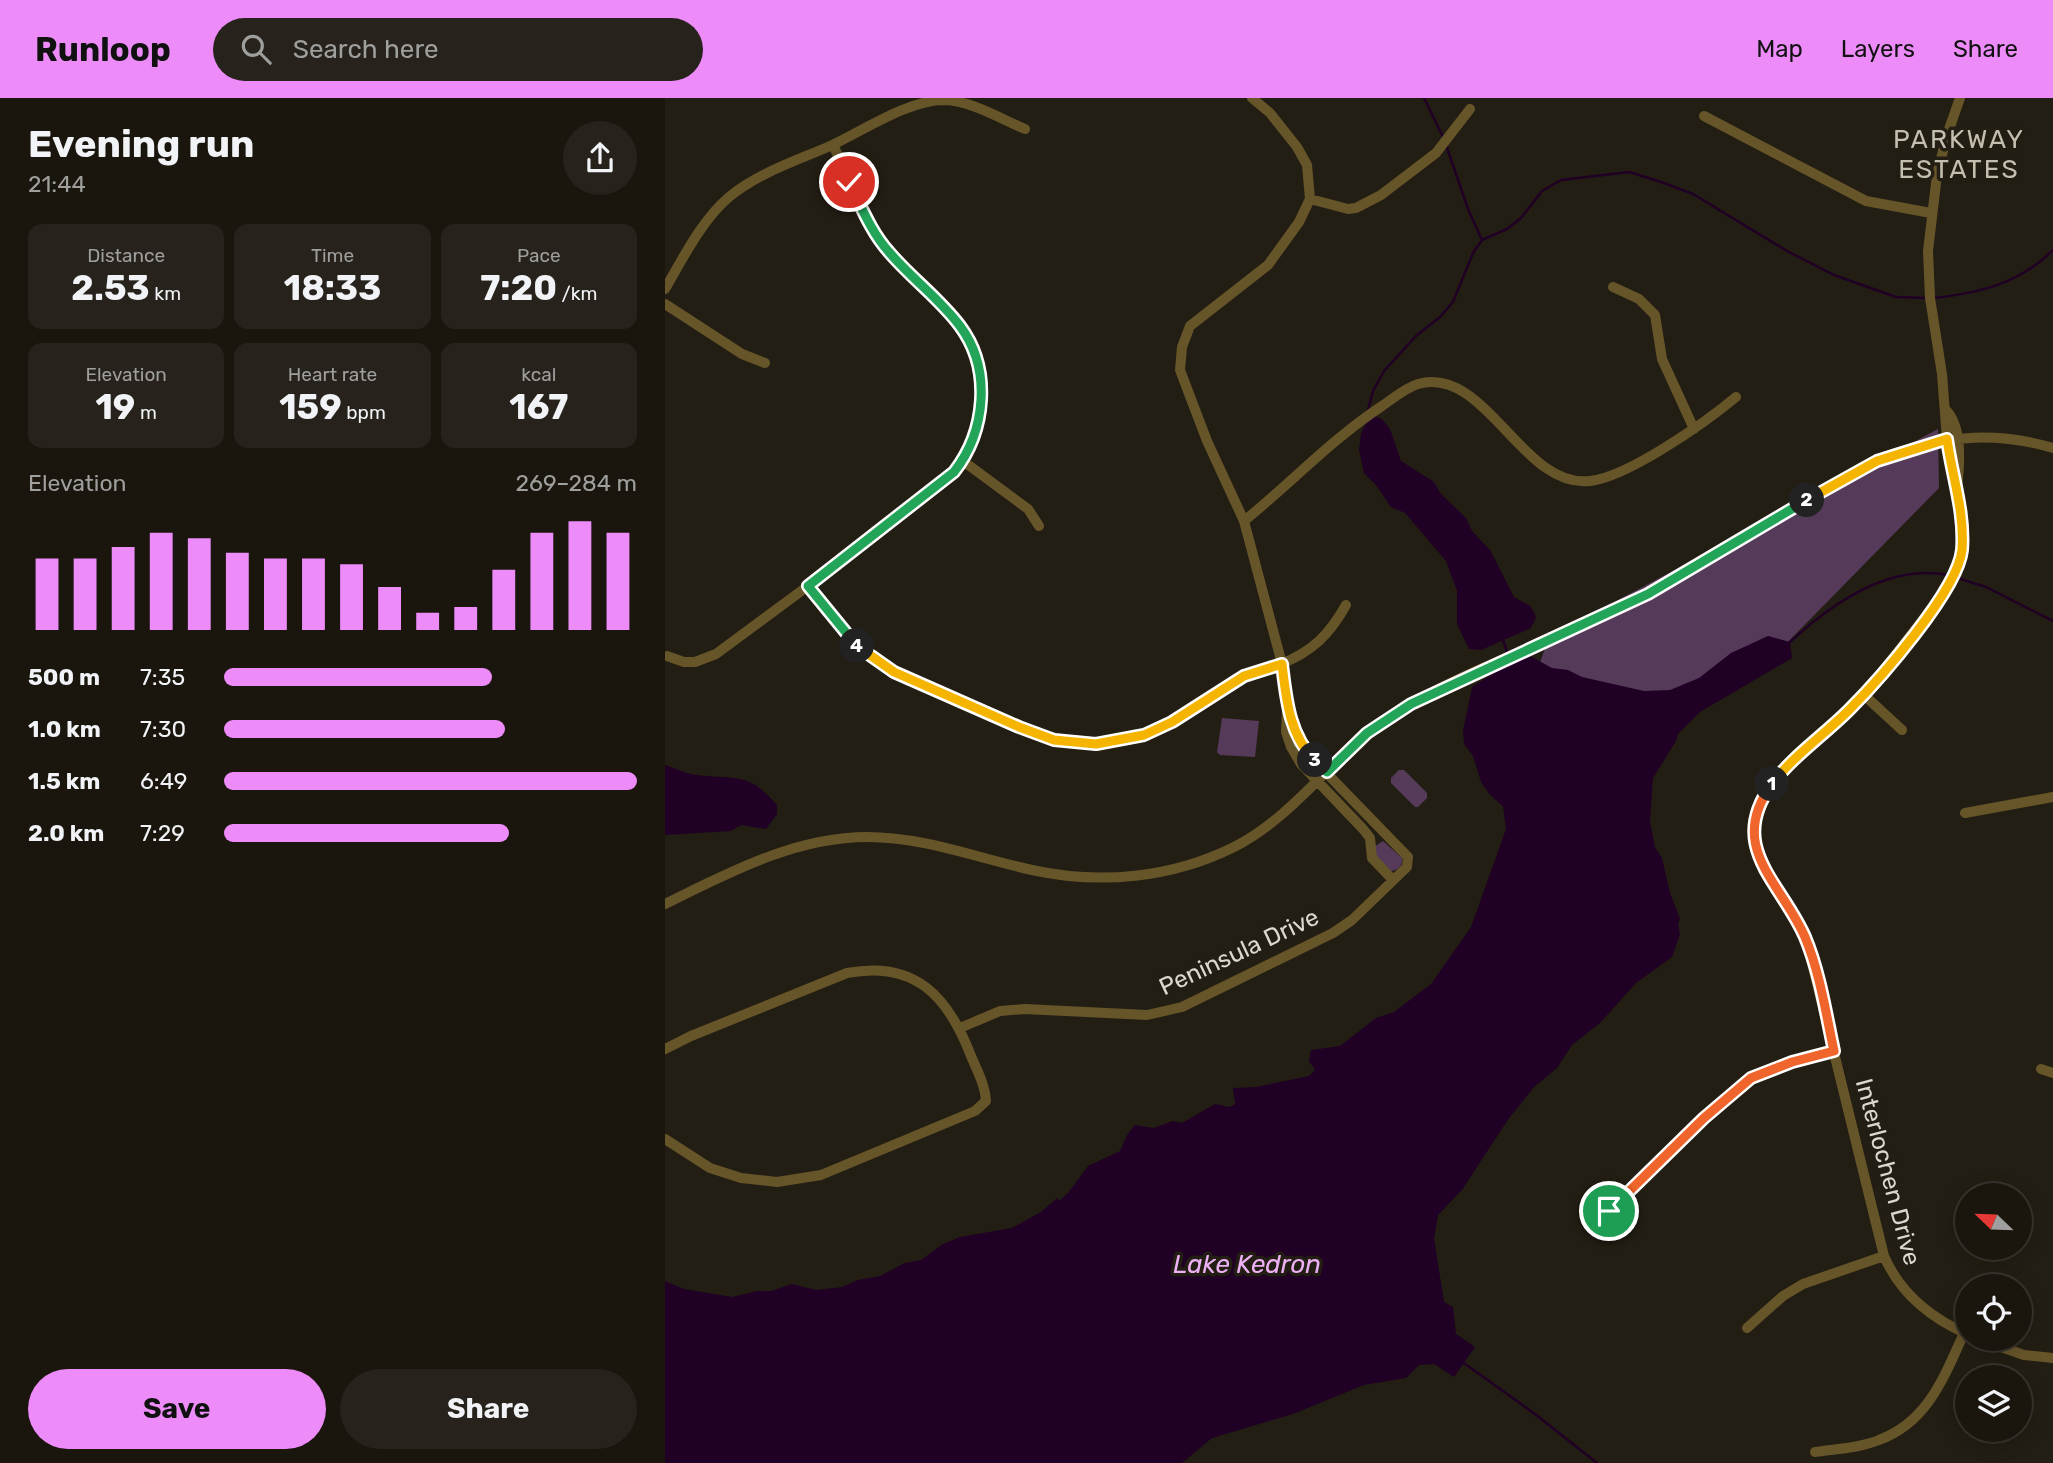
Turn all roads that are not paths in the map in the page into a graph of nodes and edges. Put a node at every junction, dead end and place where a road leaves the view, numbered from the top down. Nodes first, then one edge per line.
1 (1252, 98) edge
2 (1960, 98) edge
3 (1471, 109) dead end
4 (1703, 116) dead end
5 (1025, 129) dead end
6 (833, 145) junction
7 (1310, 199) junction
8 (1931, 213) junction
9 (1612, 287) dead end
10 (665, 289) edge
11 (665, 304) edge
12 (765, 362) dead end
13 (1736, 397) dead end
14 (1694, 429) junction
15 (1952, 438) junction
16 (2053, 448) edge
17 (963, 461) junction
18 (1244, 521) junction
19 (1039, 526) dead end
20 (808, 586) junction
21 (1346, 605) dead end
22 (667, 656) dead end
23 (1282, 664) junction
24 (1864, 695) junction
25 (1287, 710) junction
26 (1902, 730) dead end
27 (1327, 772) junction
28 (1317, 782) junction
29 (2053, 797) edge
30 (1965, 813) dead end
31 (1378, 826) junction
32 (1368, 835) junction
33 (1393, 880) junction
34 (665, 904) edge
35 (960, 1028) junction
36 (665, 1049) edge
37 (1834, 1051) junction
38 (2041, 1069) dead end
39 (2053, 1073) edge
40 (665, 1139) edge
41 (1600, 1228) dead end
42 (1884, 1256) junction
43 (1955, 1327) edge
44 (1747, 1328) dead end
45 (1957, 1351) edge
46 (2013, 1351) edge
47 (2053, 1357) edge
48 (1815, 1452) dead end

1 - 7 street
2 - 8 street, Interlochen Drive
3 - 7 street
4 - 8 street
5 - 6 street
6 - 10 street
6 - 17 street
7 - 18 street
8 - 15 street, Interlochen Drive
9 - 14 street
11 - 12 street
13 - 14 street
14 - 18 street
15 - 16 street
15 - 24 street, Interlochen Drive
15 - 27 street
17 - 19 street
17 - 20 street
18 - 23 street
20 - 22 street
20 - 23 street
21 - 23 street
23 - 25 street
24 - 26 street
24 - 37 street, Interlochen Drive
25 - 27 street, Peninsula Drive
25 - 28 street
27 - 28 street
27 - 31 street, Peninsula Drive
28 - 32 street
28 - 34 street
29 - 30 street
31 - 32 street
31 - 33 street, Peninsula Drive
32 - 33 street
33 - 35 street, Peninsula Drive
35 - 36 street
35 - 40 street
37 - 41 street
37 - 42 street, Interlochen Drive
38 - 39 street
42 - 43 street, Interlochen Drive
42 - 44 street
45 - 48 street
46 - 47 street

